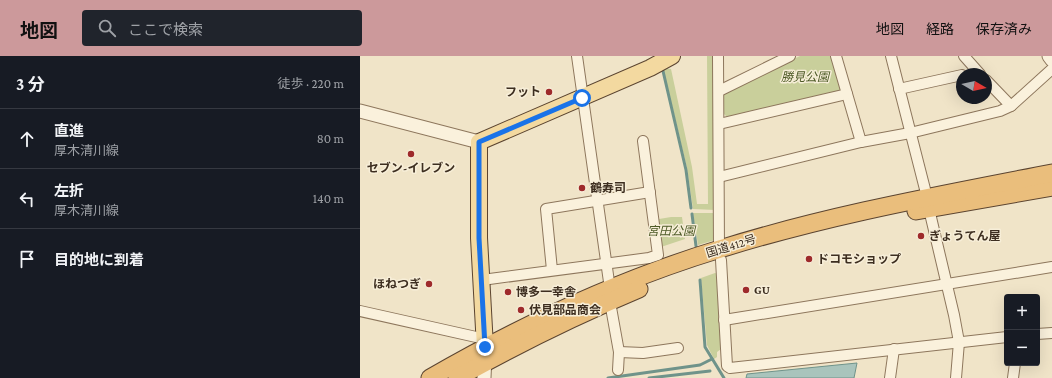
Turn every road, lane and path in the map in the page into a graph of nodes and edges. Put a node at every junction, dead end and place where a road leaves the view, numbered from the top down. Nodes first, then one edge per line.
1 (577, 56) edge
2 (718, 56) edge
3 (790, 56) edge
4 (836, 56) edge
5 (891, 56) edge
6 (964, 56) edge
7 (1049, 56) edge
8 (667, 59) edge
9 (1052, 60) edge
10 (975, 68) edge
11 (1052, 69) edge
12 (956, 76) edge
13 (992, 86) edge
14 (899, 89) junction
15 (719, 91) junction
16 (847, 94) junction
17 (582, 98) junction
18 (1011, 106) junction
19 (360, 111) edge
20 (719, 124) junction
21 (910, 133) junction
22 (643, 141) dead end
23 (479, 142) junction
24 (860, 142) junction
25 (1052, 173) edge
26 (719, 178) junction
27 (1052, 187) edge
28 (650, 192) junction
29 (597, 201) junction
30 (928, 203) junction
31 (720, 254) junction
32 (605, 263) junction
33 (1052, 267) edge
34 (552, 270) junction
35 (482, 280) junction
36 (947, 285) junction
37 (610, 295) junction
38 (360, 311) edge
39 (724, 320) junction
40 (1052, 333) edge
41 (1040, 334) edge
42 (1004, 337) edge
43 (959, 342) junction
44 (678, 348) dead end
45 (894, 349) junction
46 (619, 352) junction
47 (485, 357) edge
48 (1015, 366) edge
49 (618, 370) dead end
50 (430, 378) edge
51 (457, 378) edge
52 (890, 378) edge
53 (956, 378) edge
54 (1013, 378) edge

1 - 17 street
2 - 15 street
3 - 15 street
4 - 16 street
5 - 14 street
6 - 10 street
7 - 9 street
8 - 17 main road
11 - 18 street
12 - 14 street
13 - 18 street
14 - 21 street
15 - 20 street
16 - 20 street
16 - 24 street
17 - 23 main road
17 - 29 street
18 - 21 street
19 - 23 street
20 - 26 street
21 - 24 street
21 - 30 street
22 - 28 street
23 - 35 main road
24 - 26 street
25 - 30 highway, 国道412号
26 - 31 street
27 - 30 highway, 国道412号
28 - 29 street
28 - 32 street
29 - 32 street
29 - 34 street
30 - 31 highway, 国道412号
30 - 36 street
31 - 37 highway, 国道412号
31 - 39 street
32 - 34 street
32 - 37 street
33 - 36 street
34 - 35 street
35 - 47 main road
36 - 39 street
36 - 43 street
37 - 46 street
37 - 47 highway, 国道412号
38 - 47 street
39 - 45 street
40 - 41 street
42 - 43 street
43 - 45 street
43 - 53 street
44 - 46 street
45 - 52 street
46 - 49 street
47 - 50 highway, 国道412号
47 - 51 highway, 国道412号
48 - 54 street

